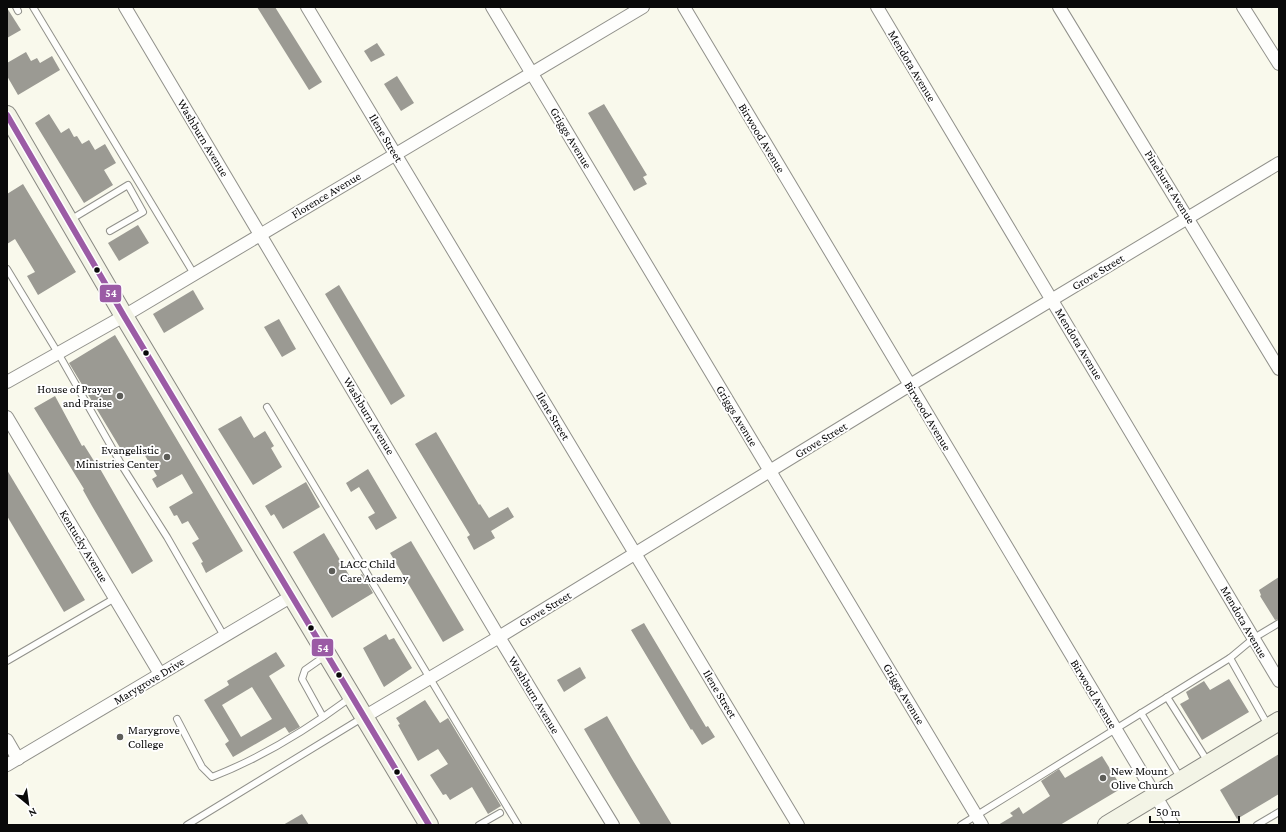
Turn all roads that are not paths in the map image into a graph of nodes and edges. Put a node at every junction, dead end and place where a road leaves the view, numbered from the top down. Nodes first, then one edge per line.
1 (33, 7) edge
2 (125, 7) edge
3 (307, 7) edge
4 (492, 7) edge
5 (643, 7) edge
6 (684, 7) edge
7 (877, 7) edge
8 (1059, 7) edge
9 (1243, 7) edge
10 (1279, 64) edge
11 (532, 73) junction
12 (7, 115) edge
13 (395, 154) junction
14 (1279, 163) edge
15 (1188, 218) junction
16 (68, 220) junction
17 (110, 231) dead end
18 (261, 234) junction
19 (7, 269) edge
20 (194, 274) junction
21 (1052, 300) junction
22 (124, 316) junction
23 (58, 353) junction
24 (1279, 369) edge
25 (7, 382) edge
26 (910, 385) junction
27 (267, 407) dead end
28 (7, 417) edge
29 (770, 471) junction
30 (636, 554) junction
31 (292, 596) junction
32 (115, 598) junction
33 (1279, 624) edge
34 (224, 636) junction
35 (500, 637) junction
36 (1254, 638) junction
37 (327, 655) junction
38 (1230, 658) junction
39 (7, 661) edge
40 (160, 674) junction
41 (430, 678) junction
42 (1279, 681) edge
43 (352, 697) junction
44 (1167, 697) junction
45 (1141, 714) junction
46 (323, 716) junction
47 (364, 717) junction
48 (177, 719) dead end
49 (1274, 724) edge
50 (1115, 729) junction
51 (7, 740) edge
52 (18, 759) junction
53 (1209, 763) junction
54 (7, 765) edge
55 (1181, 780) junction
56 (1155, 796) junction
57 (1279, 812) edge
58 (500, 813) dead end
59 (980, 820) edge
60 (187, 825) edge
61 (429, 825) edge
62 (479, 825) edge
63 (518, 825) edge
64 (613, 825) edge
65 (798, 825) edge
66 (961, 825) edge
67 (1107, 825) edge
68 (1173, 825) edge
69 (1257, 825) edge

1 - 20 lane
2 - 18 street, Washburn Avenue
3 - 13 street, Ilene Street
4 - 11 street, Griggs Avenue
5 - 11 street, Florence Avenue
6 - 26 street, Birwood Avenue
7 - 21 street, Mendota Avenue
8 - 15 street, Pinehurst Avenue
9 - 10 street
11 - 13 street, Florence Avenue
11 - 29 street, Griggs Avenue
12 - 16 street
13 - 18 street, Florence Avenue
13 - 30 street, Ilene Street
14 - 15 street, Grove Street
15 - 21 street, Grove Street
15 - 24 street, Pinehurst Avenue
16 - 17 lane
16 - 22 street
18 - 20 street, Florence Avenue
18 - 35 street, Washburn Avenue
19 - 23 lane
20 - 22 street, Florence Avenue
21 - 26 street, Grove Street
21 - 36 street, Mendota Avenue
22 - 23 street, Florence Avenue
22 - 31 street
23 - 25 street, Florence Avenue
23 - 34 lane
26 - 29 street, Grove Street
26 - 50 street, Birwood Avenue
27 - 41 lane
28 - 32 street, Kentucky Avenue
29 - 30 street, Grove Street
29 - 59 street, Griggs Avenue
30 - 35 street, Grove Street
30 - 65 street, Ilene Street
31 - 34 street, Marygrove Drive
31 - 37 street
32 - 39 lane
32 - 40 street, Kentucky Avenue
33 - 36 lane
34 - 40 street, Marygrove Drive
35 - 41 street, Grove Street
35 - 64 street, Washburn Avenue
36 - 38 lane
36 - 42 street, Mendota Avenue
37 - 43 street
37 - 46 lane
38 - 44 lane
38 - 49 lane
40 - 52 street, Marygrove Drive
41 - 47 street, Grove Street
41 - 63 lane
43 - 46 lane
43 - 47 street
44 - 45 lane
44 - 53 lane
45 - 50 lane
45 - 55 lane
46 - 48 lane
47 - 60 lane
47 - 61 street
49 - 53 street
50 - 56 street, Birwood Avenue
50 - 59 lane
51 - 52 street
52 - 54 street, Marygrove Drive
53 - 55 street
55 - 56 street
56 - 67 street
56 - 68 street, Birwood Avenue
57 - 69 lane
58 - 62 lane
59 - 66 lane

